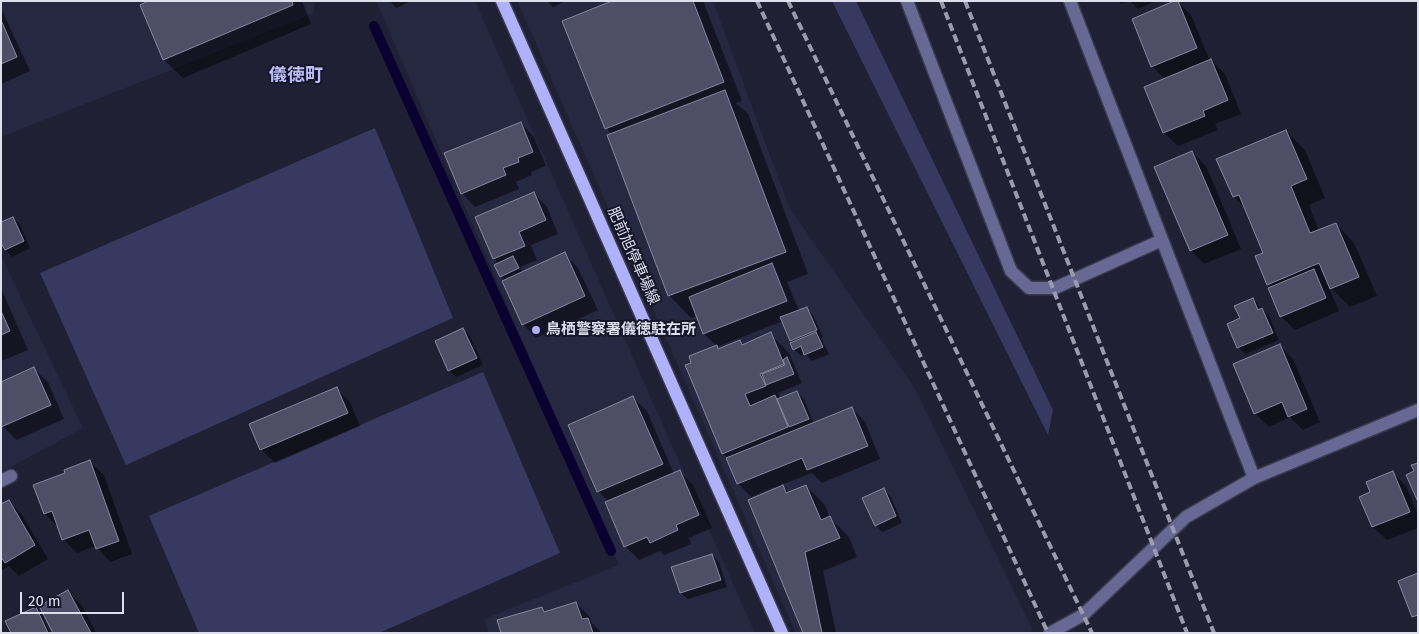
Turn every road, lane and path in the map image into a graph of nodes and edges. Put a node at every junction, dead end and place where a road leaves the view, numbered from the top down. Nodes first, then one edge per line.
1 (502, 1) edge
2 (907, 1) edge
3 (1070, 1) edge
4 (1162, 240) junction
5 (1418, 410) edge
6 (1254, 478) junction
7 (782, 633) edge
8 (1050, 633) edge

1 - 7 main road, 肥前旭停車場線
2 - 4 street
3 - 4 street
4 - 6 street
5 - 6 street
6 - 8 street

